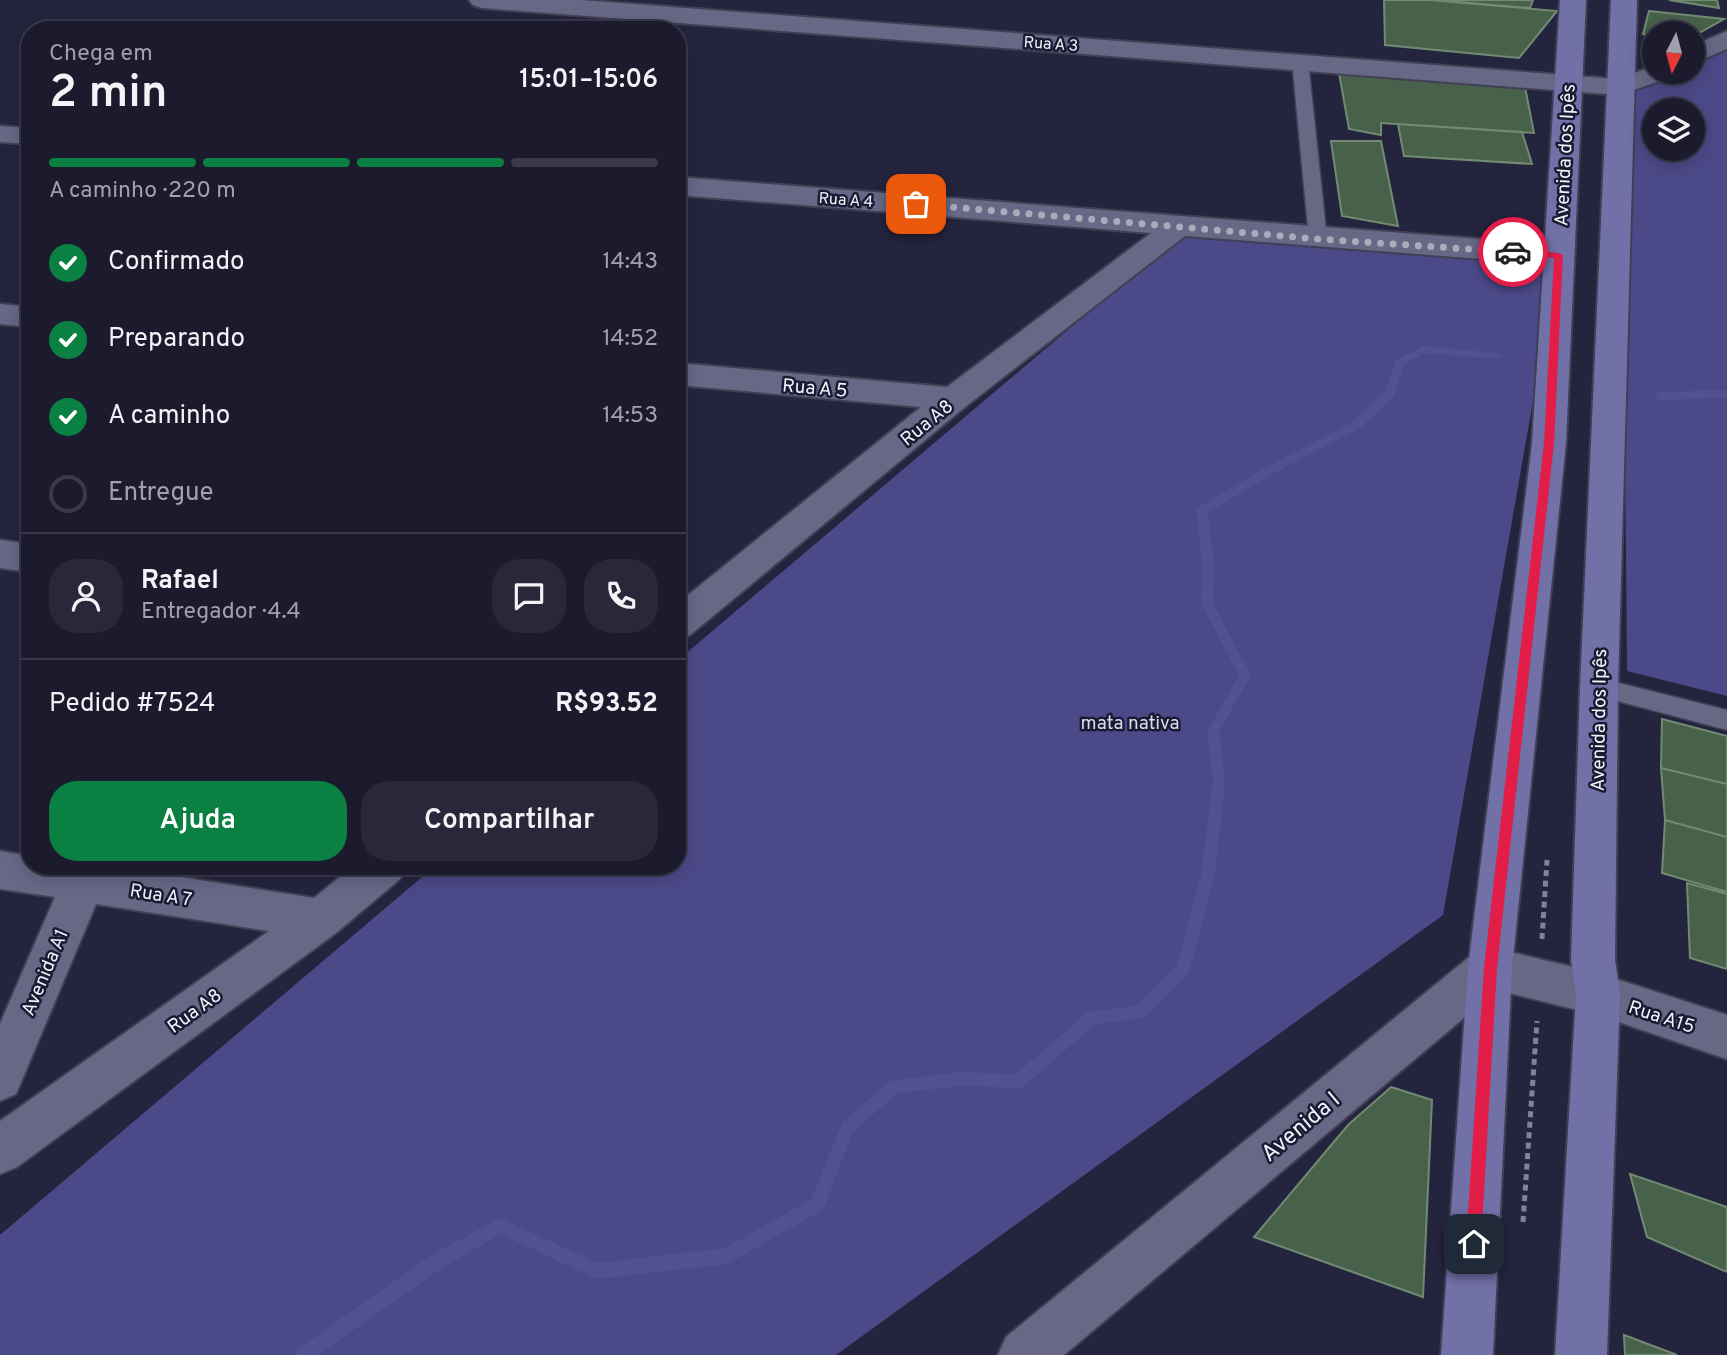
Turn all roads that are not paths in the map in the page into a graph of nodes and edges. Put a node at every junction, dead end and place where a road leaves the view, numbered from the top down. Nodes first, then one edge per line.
1 (482, 0) edge
2 (1573, 0) edge
3 (1624, 0) edge
4 (532, 2) edge
5 (522, 21) edge
6 (1727, 39) edge
7 (1705, 50) edge
8 (1300, 61) junction
9 (1642, 79) edge
10 (1568, 81) junction
11 (1619, 87) junction
12 (0, 134) edge
13 (21, 135) edge
14 (686, 187) edge
15 (1181, 225) junction
16 (1318, 239) junction
17 (1558, 255) junction
18 (0, 314) edge
19 (21, 316) edge
20 (686, 375) edge
21 (953, 400) junction
22 (0, 554) edge
23 (21, 557) edge
24 (686, 616) edge
25 (1599, 687) junction
26 (1727, 720) edge
27 (0, 870) edge
28 (21, 871) edge
29 (86, 875) edge
30 (91, 875) edge
31 (375, 875) edge
32 (321, 919) junction
33 (1490, 968) junction
34 (1598, 995) junction
35 (1727, 1037) edge
36 (0, 1078) edge
37 (0, 1150) edge
38 (1024, 1355) edge
39 (1467, 1355) edge
40 (1581, 1355) edge

1 - 4 street, Rua A 3
2 - 10 main road, Avenida dos Ipês
3 - 11 main road, Avenida dos Ipês
4 - 5 street
4 - 8 street, Rua A 3
6 - 7 street
8 - 10 street, Rua A 3
8 - 16 lane
9 - 11 street
10 - 11 street, Rua A 3
10 - 17 main road, Avenida dos Ipês
11 - 25 main road, Avenida dos Ipês
12 - 13 street
14 - 15 street, Rua A 4
15 - 16 street, Rua A 4
15 - 21 street, Rua A8
16 - 17 street, Rua A 4
17 - 33 main road, Avenida dos Ipês
18 - 19 street
20 - 21 street, Rua A 5
21 - 24 street, Rua A8
22 - 23 street
25 - 26 lane
25 - 34 main road, Avenida dos Ipês
27 - 28 street, Rua A 7
29 - 36 street, Avenida A1
30 - 32 street, Rua A 7
31 - 32 street, Rua A8
32 - 37 street, Rua A8
33 - 34 street
33 - 38 street, Avenida I
33 - 39 main road, Avenida dos Ipês
34 - 35 street, Rua A15
34 - 40 main road, Avenida dos Ipês

